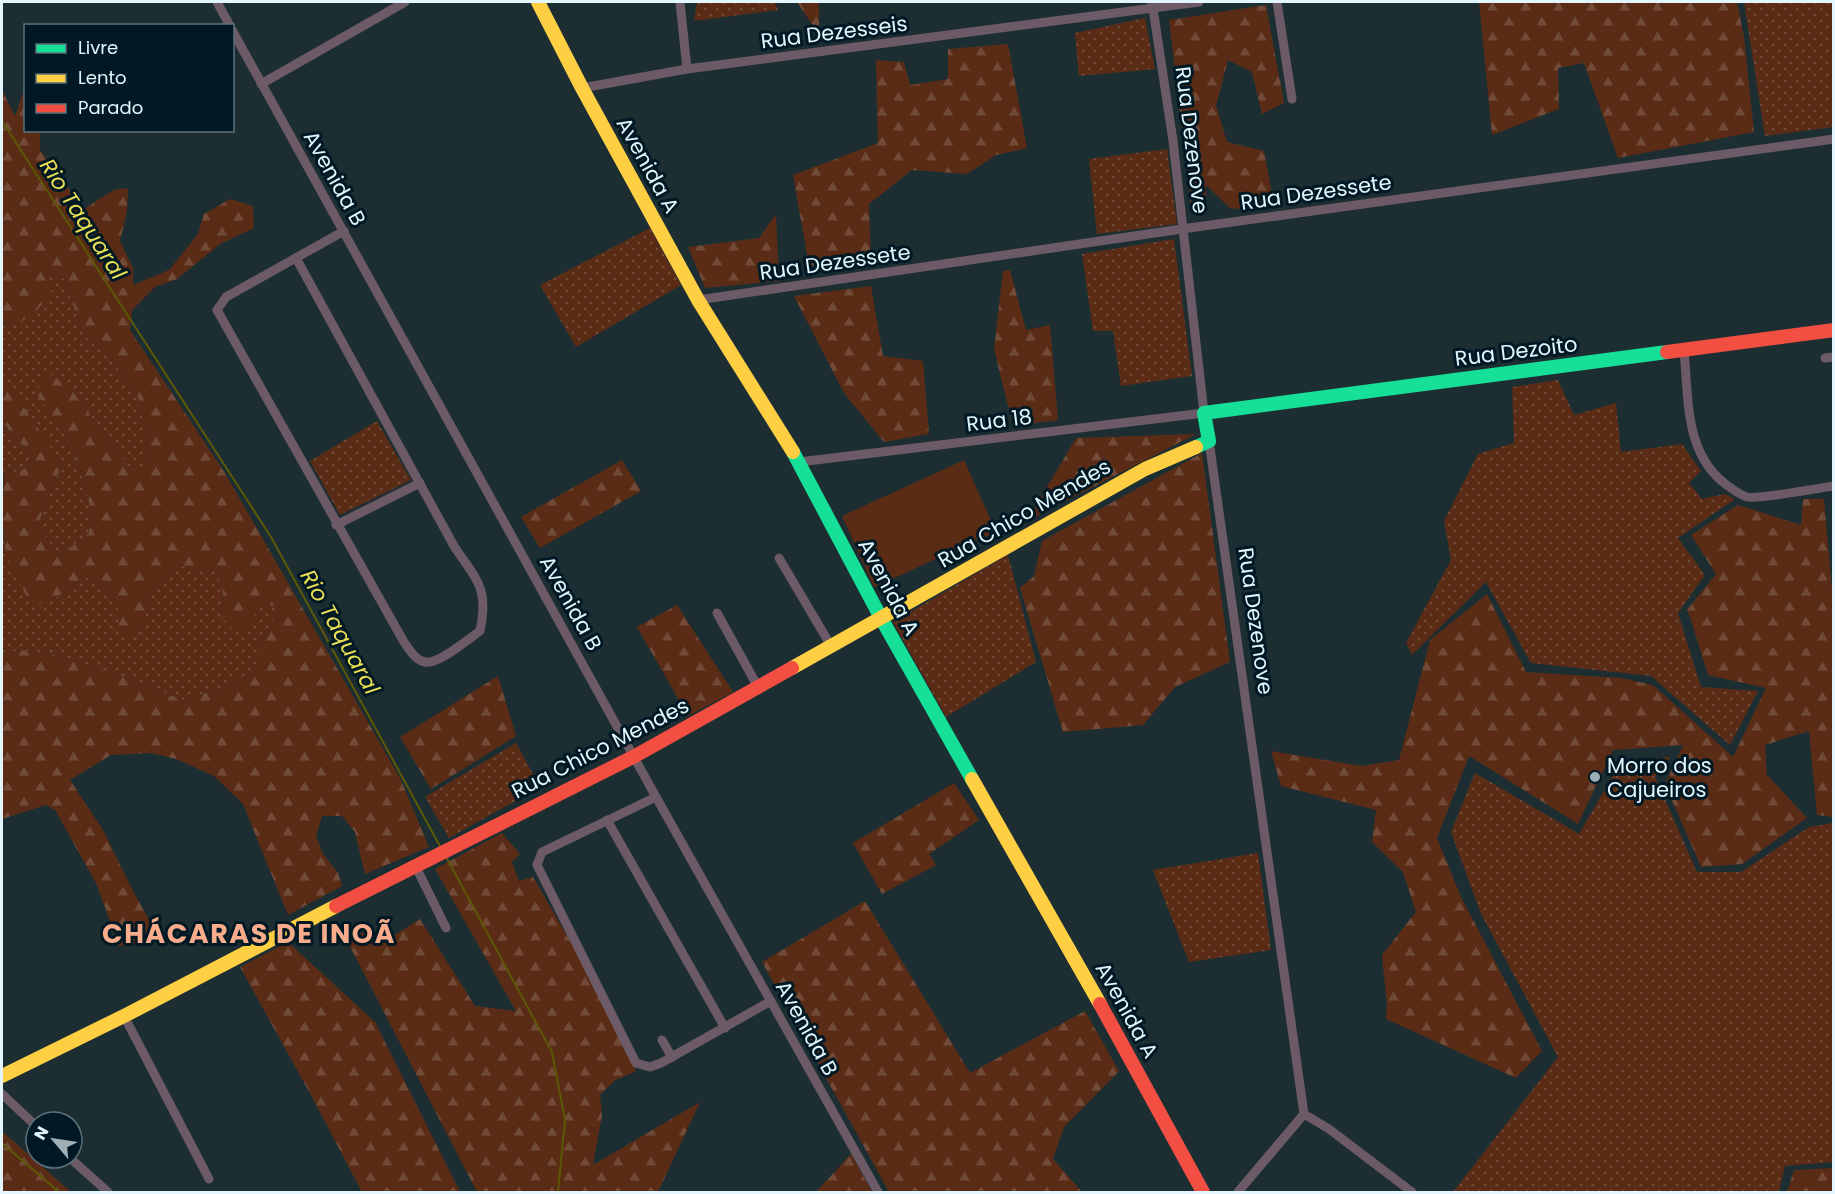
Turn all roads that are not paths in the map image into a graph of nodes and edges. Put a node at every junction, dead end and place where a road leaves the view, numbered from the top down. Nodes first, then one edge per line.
1 (217, 2) edge
2 (405, 2) edge
3 (538, 2) edge
4 (680, 2) edge
5 (1199, 2) edge
6 (1277, 2) edge
7 (1152, 5) edge
8 (229, 24) edge
9 (234, 34) edge
10 (687, 69) junction
11 (261, 84) junction
12 (582, 88) junction
13 (1292, 99) dead end
14 (1833, 139) edge
15 (1182, 229) junction
16 (344, 231) junction
17 (296, 258) junction
18 (698, 300) junction
19 (1833, 330) edge
20 (1684, 351) junction
21 (1204, 413) junction
22 (1209, 441) junction
23 (799, 462) junction
24 (420, 483) junction
25 (1833, 486) edge
26 (336, 525) junction
27 (779, 558) dead end
28 (717, 613) dead end
29 (881, 618) junction
30 (831, 646) junction
31 (759, 687) junction
32 (635, 756) junction
33 (656, 796) junction
34 (607, 820) junction
35 (415, 866) junction
36 (446, 928) dead end
37 (771, 1000) junction
38 (124, 1016) junction
39 (725, 1028) junction
40 (662, 1040) dead end
41 (672, 1057) junction
42 (2, 1076) edge
43 (2, 1094) edge
44 (1304, 1114) junction
45 (24, 1115) edge
46 (83, 1170) edge
47 (209, 1179) dead end
48 (108, 1192) edge
49 (878, 1192) edge
50 (1203, 1192) edge
51 (1238, 1192) edge
52 (1412, 1192) edge

1 - 8 street
2 - 11 street
3 - 12 main road, Avenida A
4 - 10 street
5 - 7 street, Rua Dezesseis
6 - 13 street
7 - 10 street, Rua Dezesseis
7 - 15 street, Rua Dezenove
9 - 11 street, Avenida B
10 - 12 street, Rua Dezesseis
11 - 16 street, Avenida B
12 - 18 main road, Avenida A
14 - 15 street, Rua Dezessete
15 - 18 street, Rua Dezessete
15 - 21 street, Rua Dezenove
16 - 17 street
16 - 32 street, Avenida B
17 - 24 street
17 - 26 street
18 - 23 main road, Avenida A
19 - 20 main road, Rua Dezoito
20 - 21 main road, Rua Dezoito
20 - 25 street
21 - 22 main road, Rua Dezenove
21 - 23 street, Rua 18
22 - 29 main road, Rua Chico Mendes
22 - 44 street, Rua Dezenove
23 - 29 main road, Avenida A
24 - 26 street
24 - 26 street
27 - 30 street
28 - 31 street
29 - 30 main road, Rua Chico Mendes
29 - 50 main road, Avenida A
30 - 31 main road, Rua Chico Mendes
31 - 32 main road, Rua Chico Mendes
32 - 33 street, Avenida B
32 - 35 main road, Rua Chico Mendes
33 - 34 street
33 - 37 street, Avenida B
34 - 39 street
34 - 41 street
35 - 36 street
35 - 38 main road, Rua Chico Mendes
37 - 39 street
37 - 49 street, Avenida B
38 - 42 main road, Rua Chico Mendes
38 - 47 street
39 - 41 street
40 - 41 street
43 - 45 street
44 - 51 street
44 - 52 street
46 - 48 street

